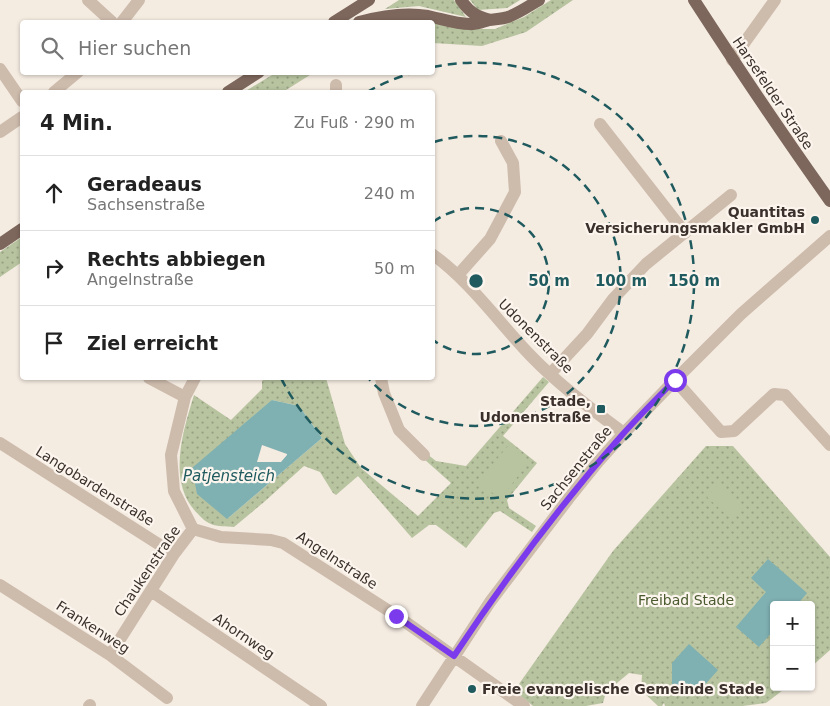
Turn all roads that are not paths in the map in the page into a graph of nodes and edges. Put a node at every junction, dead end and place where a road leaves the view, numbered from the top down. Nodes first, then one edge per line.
1 (88, 0) edge
2 (138, 0) edge
3 (369, 0) edge
4 (461, 0) edge
5 (539, 0) edge
6 (694, 0) edge
7 (775, 0) edge
8 (110, 20) edge
9 (123, 20) edge
10 (337, 20) edge
11 (366, 20) edge
12 (490, 20) junction
13 (732, 60) junction
14 (0, 69) edge
15 (74, 75) edge
16 (254, 75) edge
17 (56, 90) edge
18 (231, 90) edge
19 (20, 98) edge
20 (20, 118) edge
21 (600, 124) dead end
22 (0, 132) edge
23 (501, 141) dead end
24 (731, 196) dead end
25 (830, 201) edge
26 (20, 230) edge
27 (685, 234) junction
28 (830, 236) edge
29 (0, 244) edge
30 (435, 256) edge
31 (458, 275) junction
32 (550, 374) junction
33 (152, 380) edge
34 (194, 380) edge
35 (381, 380) edge
36 (675, 380) junction
37 (185, 396) junction
38 (624, 433) junction
39 (0, 443) edge
40 (830, 445) edge
41 (424, 455) dead end
42 (193, 529) junction
43 (174, 554) junction
44 (0, 585) edge
45 (151, 591) junction
46 (110, 655) junction
47 (454, 656) junction
48 (167, 698) dead end
49 (321, 706) edge
50 (422, 706) edge
51 (524, 706) edge

1 - 8 street
2 - 9 street
3 - 10 main road
4 - 12 main road
5 - 12 main road
6 - 13 main road, Harsefelder Straße
7 - 13 street
11 - 12 main road
13 - 25 main road, Harsefelder Straße
14 - 19 street
15 - 17 street
16 - 18 main road
20 - 22 street
21 - 27 street
23 - 31 street
24 - 27 street
26 - 29 main road
27 - 32 street
28 - 36 street, Sachsenstraße
30 - 31 street, Udonenstraße
31 - 32 street, Udonenstraße
32 - 38 street, Udonenstraße
33 - 37 street
34 - 37 street
35 - 41 street
36 - 38 street, Sachsenstraße
36 - 40 street
37 - 42 street
38 - 47 street, Sachsenstraße
39 - 43 street, Langobardenstraße
42 - 43 street, Chaukenstraße
42 - 47 street, Angelnstraße
43 - 45 street, Chaukenstraße
44 - 46 street, Frankenweg
45 - 46 street, Chaukenstraße
45 - 49 street, Ahornweg
46 - 48 street, Frankenweg
47 - 50 street, Sachsenstraße
47 - 51 street, Angelnstraße

